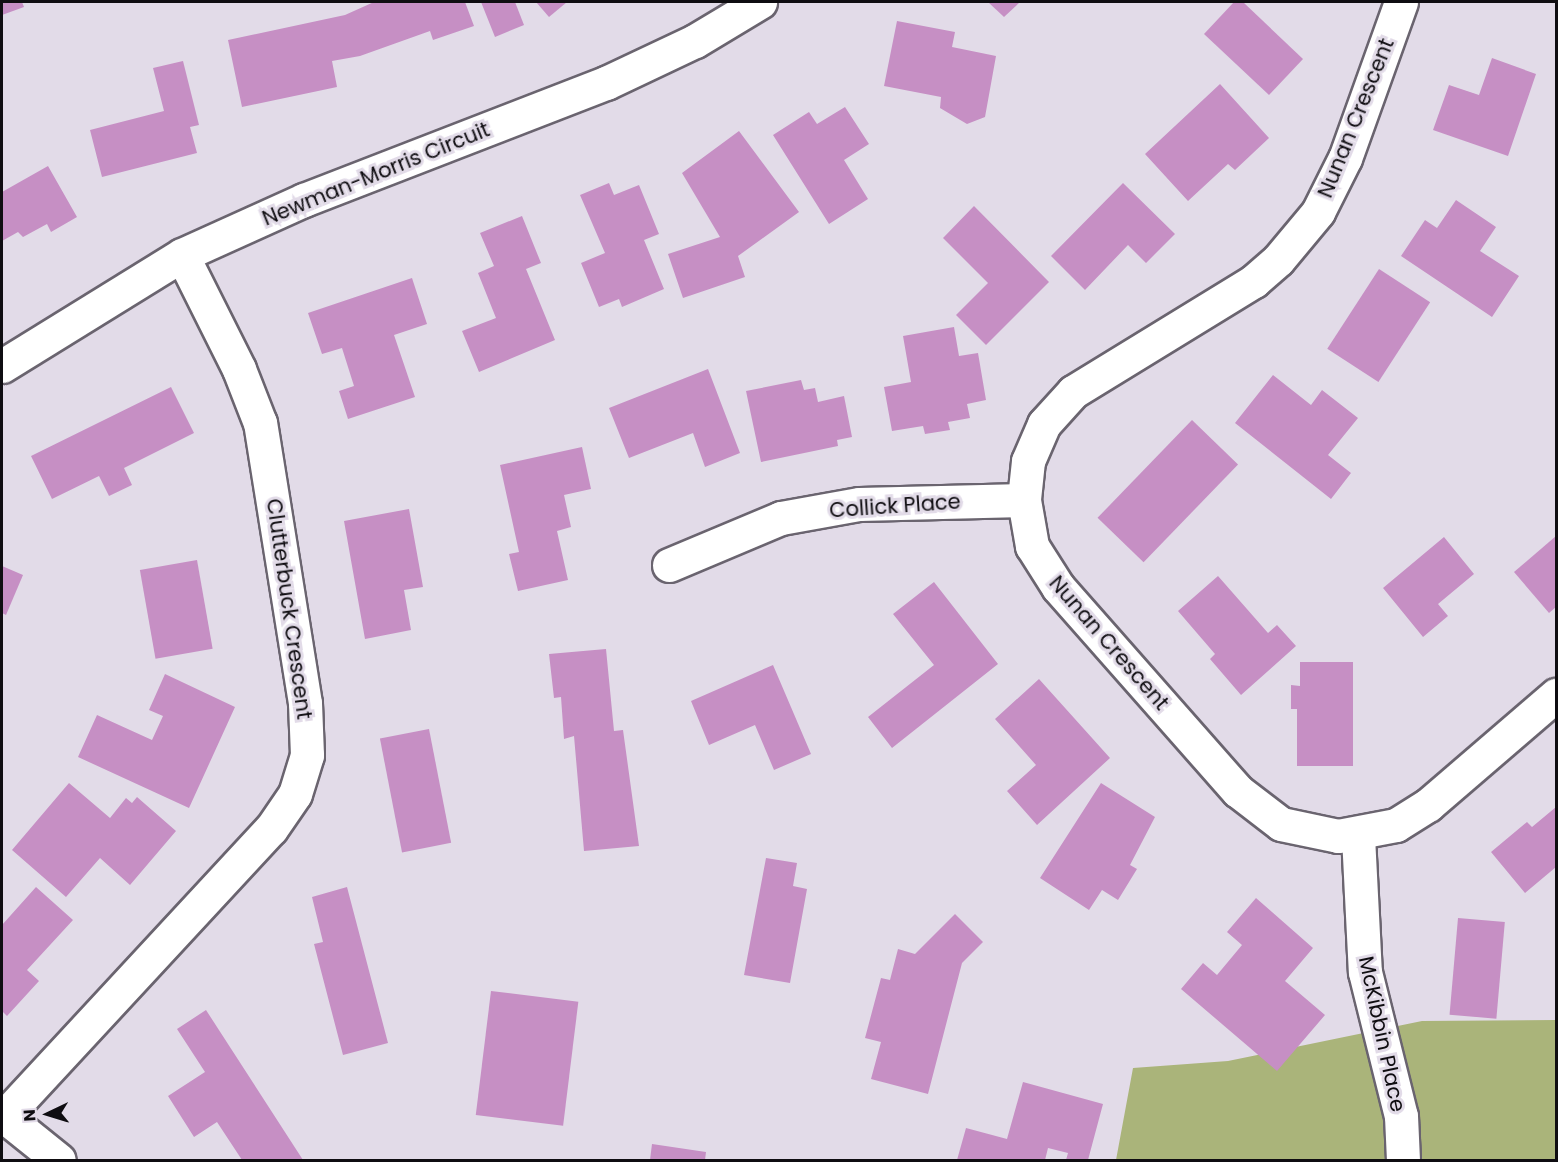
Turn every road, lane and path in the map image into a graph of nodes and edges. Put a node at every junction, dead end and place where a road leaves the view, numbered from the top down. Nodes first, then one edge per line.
1 (760, 2) edge
2 (1401, 2) edge
3 (182, 255) junction
4 (2, 366) edge
5 (1024, 500) junction
6 (669, 565) dead end
7 (1557, 695) edge
8 (1358, 836) junction
9 (3, 1118) edge
10 (59, 1161) edge
11 (1403, 1161) edge

1 - 3 street, Newman-Morris Circuit
2 - 5 street, Nunan Crescent
3 - 4 street, Newman-Morris Circuit
3 - 9 street, Clutterbuck Crescent
5 - 6 street, Collick Place
5 - 8 street, Nunan Crescent
7 - 8 street, Nunan Crescent
8 - 11 street, McKibbin Place
9 - 10 street

